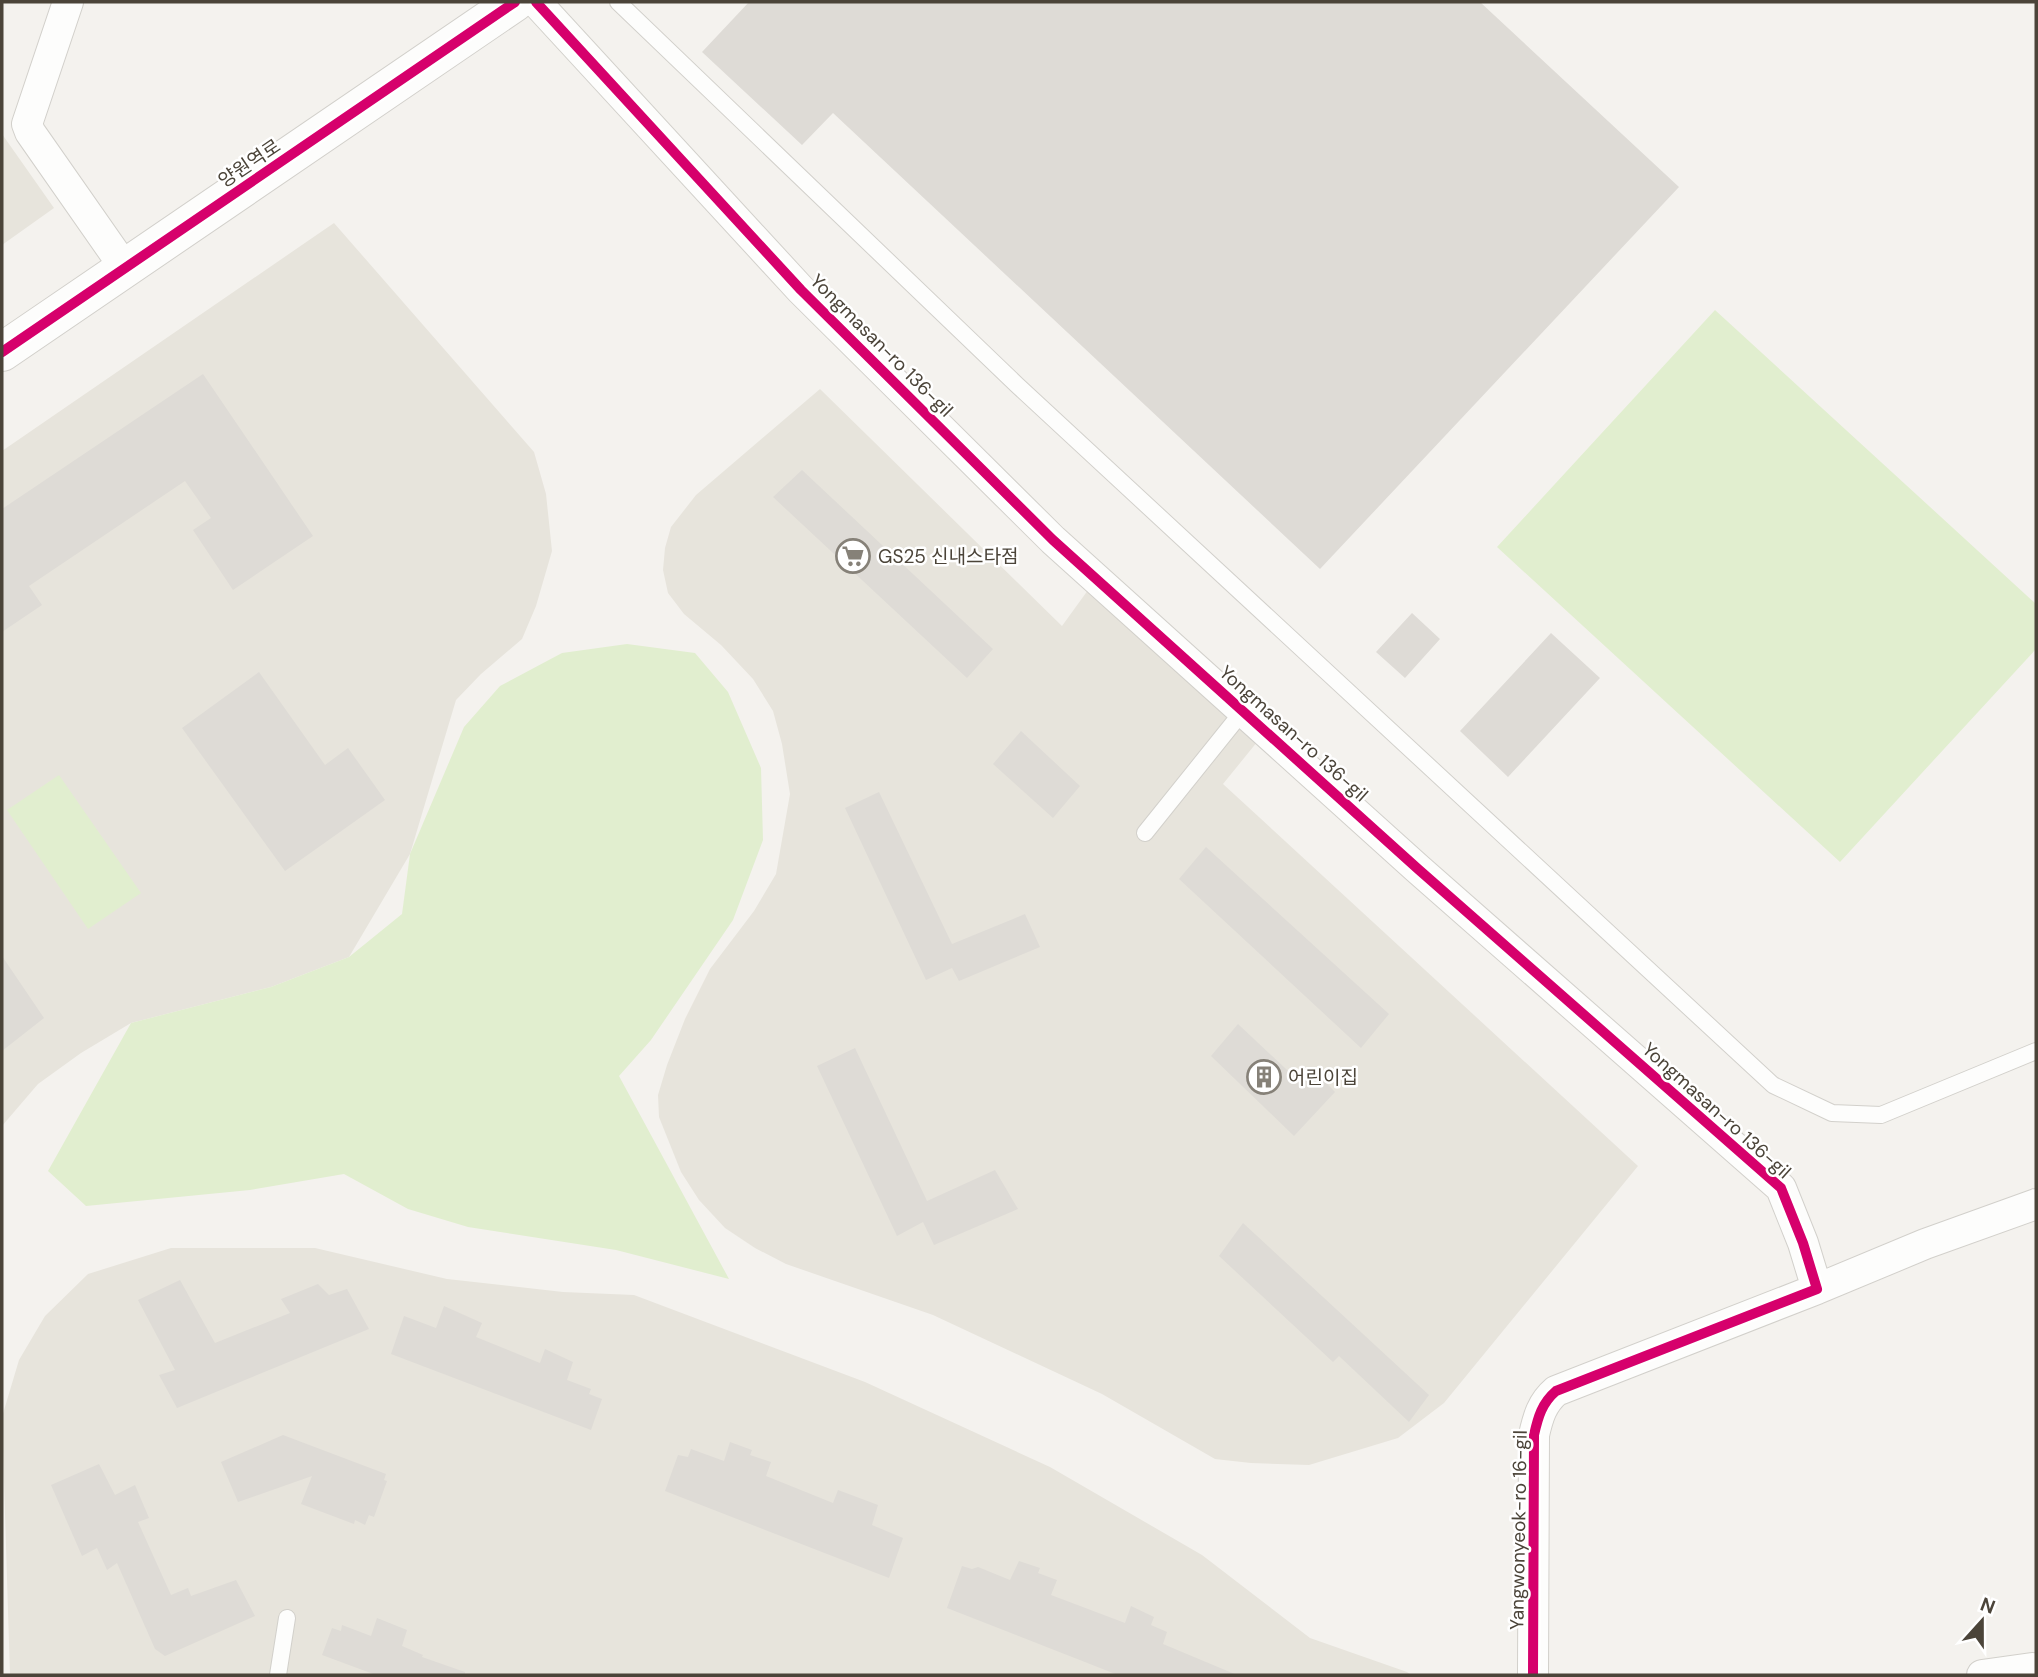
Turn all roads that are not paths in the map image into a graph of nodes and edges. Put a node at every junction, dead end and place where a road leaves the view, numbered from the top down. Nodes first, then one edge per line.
1 (68, 2) edge
2 (515, 2) edge
3 (536, 2) edge
4 (618, 2) edge
5 (125, 268) junction
6 (2, 352) edge
7 (1243, 711) junction
8 (1144, 832) dead end
9 (2036, 1051) edge
10 (2036, 1205) edge
11 (1817, 1289) junction
12 (287, 1618) dead end
13 (2035, 1669) edge
14 (278, 1675) edge
15 (1533, 1675) edge
16 (1982, 1675) edge

1 - 5 street
2 - 5 street, 양원역로
3 - 7 street, Yongmasan-ro 136-gil
4 - 9 lane
5 - 6 street, 양원역로
7 - 8 lane
7 - 11 street, Yongmasan-ro 136-gil
10 - 11 street
11 - 15 street, Yangwonyeok-ro 16-gil
12 - 14 lane
13 - 16 street

